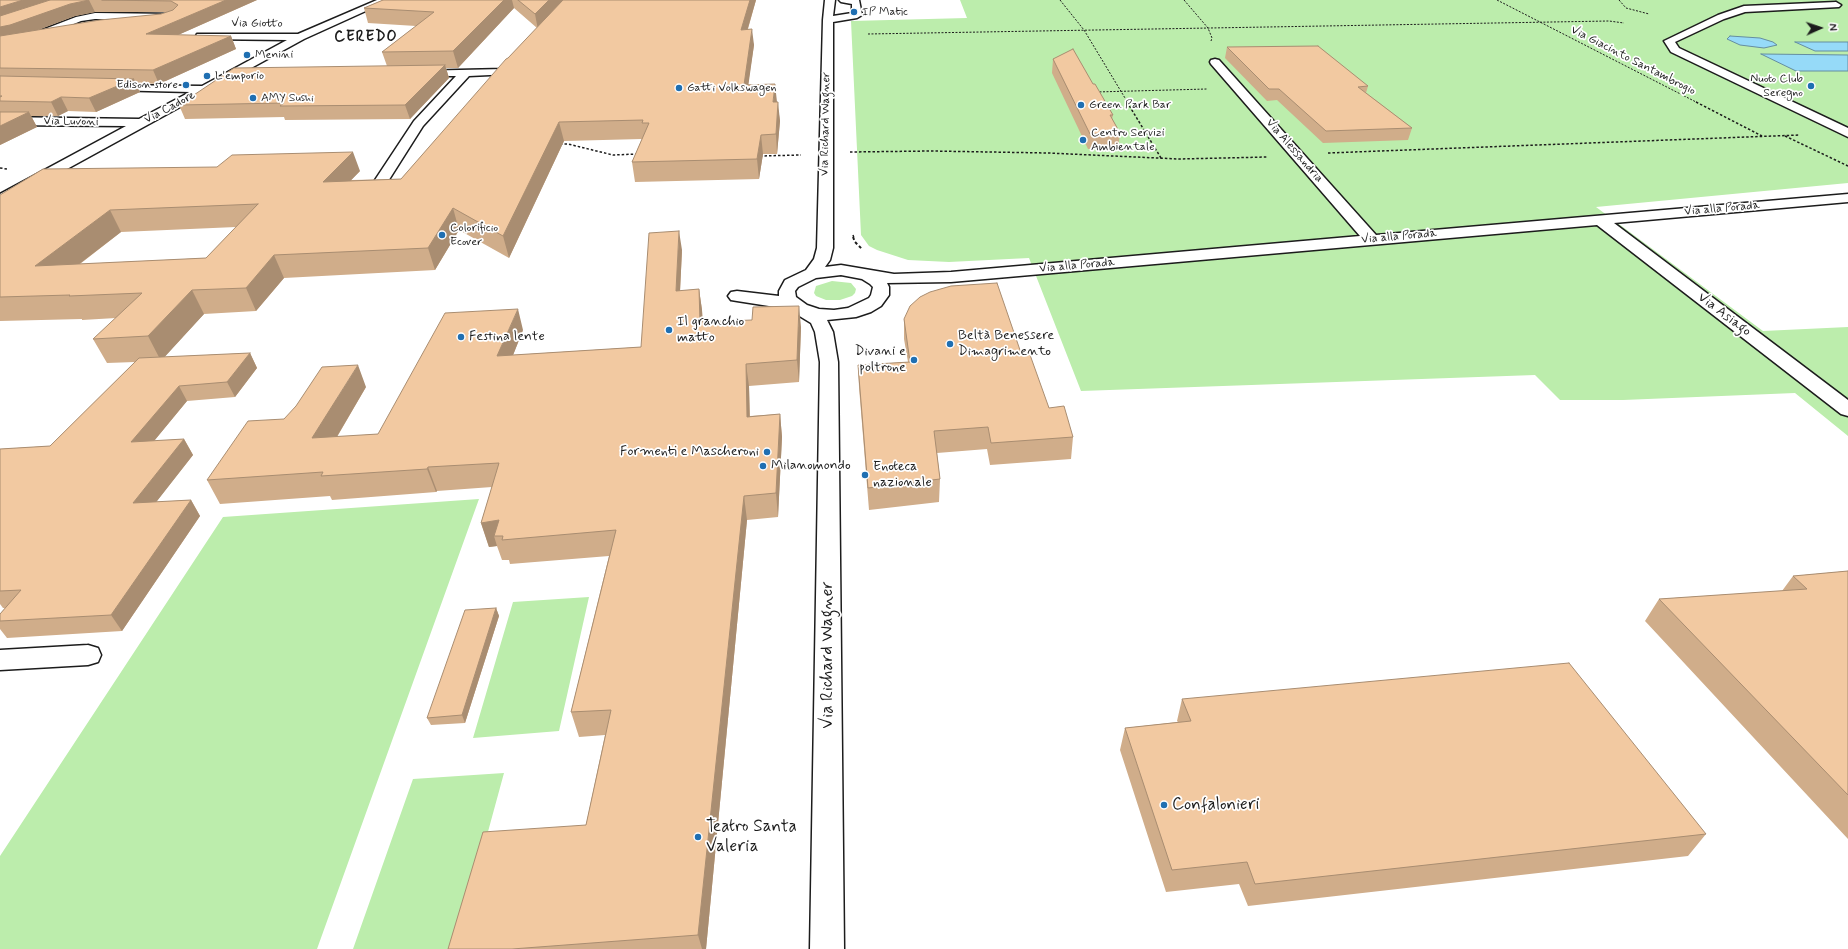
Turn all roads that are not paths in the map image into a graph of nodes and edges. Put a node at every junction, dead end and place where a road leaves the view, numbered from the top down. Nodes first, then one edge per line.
1 (385, 0) edge
2 (830, 0) edge
3 (844, 0) edge
4 (1780, 1) edge
5 (1836, 5) dead end
6 (1753, 8) junction
7 (828, 20) junction
8 (121, 26) edge
9 (67, 34) edge
10 (190, 36) edge
11 (300, 37) junction
12 (523, 55) edge
13 (1215, 62) dead end
14 (465, 72) junction
15 (403, 73) edge
16 (233, 74) junction
17 (256, 74) edge
18 (93, 87) edge
19 (206, 89) junction
20 (0, 121) edge
21 (142, 123) junction
22 (1848, 133) edge
23 (380, 183) edge
24 (1848, 198) edge
25 (0, 200) edge
26 (1600, 220) junction
27 (1372, 240) junction
28 (825, 248) junction
29 (812, 273) junction
30 (861, 273) junction
31 (951, 277) junction
32 (791, 284) junction
33 (870, 305) junction
34 (799, 308) junction
35 (829, 362) junction
36 (1848, 410) edge
37 (88, 655) dead end
38 (0, 660) edge
39 (827, 949) edge

1 - 11 street, Via Cadore
2 - 7 street, Via Richard Wagner
3 - 7 street
4 - 6 street
5 - 6 street
6 - 22 street
7 - 28 street, Via Richard Wagner
8 - 9 street
10 - 11 street, Via Giotto
11 - 16 street, Via Cadore
12 - 14 street
13 - 27 street, Via Alessandria
14 - 15 street
14 - 23 street
16 - 17 street
16 - 19 street, Via Cadore
18 - 19 street
19 - 21 street, Via Cadore
20 - 21 street, Via Luvoni
21 - 25 street, Via Cadore
24 - 26 street, Via alla Porada
26 - 27 street, Via alla Porada
26 - 36 street, Via Asiago
27 - 31 street, Via alla Porada
28 - 29 street, Via Richard Wagner
28 - 30 street
29 - 30 street, Via alla Porada
29 - 32 street
30 - 31 street, Via alla Porada
30 - 33 street
31 - 33 street, Via alla Porada
32 - 34 street
32 - 34 street
33 - 34 street
33 - 35 street, Via Richard Wagner
34 - 35 street, Via Richard Wagner
35 - 39 street, Via Richard Wagner
37 - 38 street

